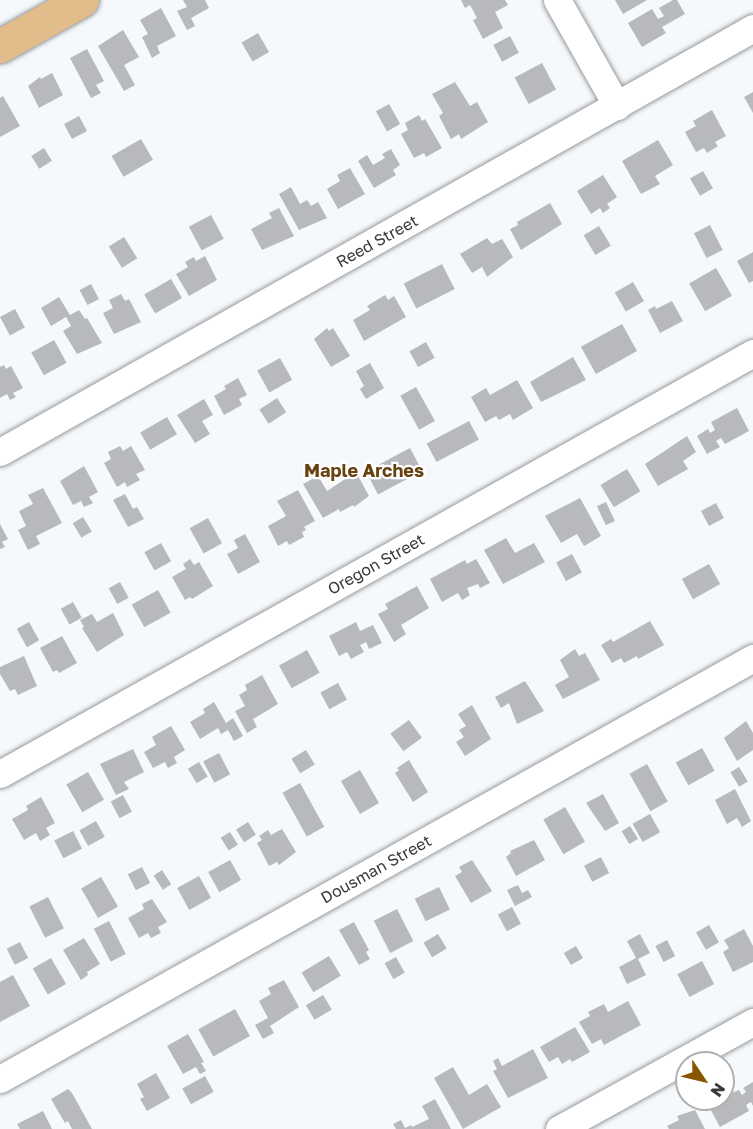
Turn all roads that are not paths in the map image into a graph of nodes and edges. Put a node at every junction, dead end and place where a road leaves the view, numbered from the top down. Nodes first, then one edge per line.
1 (82, 0) edge
2 (557, 0) edge
3 (753, 28) edge
4 (0, 46) edge
5 (617, 106) junction
6 (753, 353) edge
7 (0, 452) edge
8 (753, 658) edge
9 (0, 774) edge
10 (753, 1022) edge
11 (0, 1079) edge
12 (559, 1129) edge

1 - 4 main road
2 - 5 street
3 - 5 street, Reed Street
5 - 7 street, Reed Street
6 - 9 street, Oregon Street
8 - 11 street, Dousman Street
10 - 12 street

